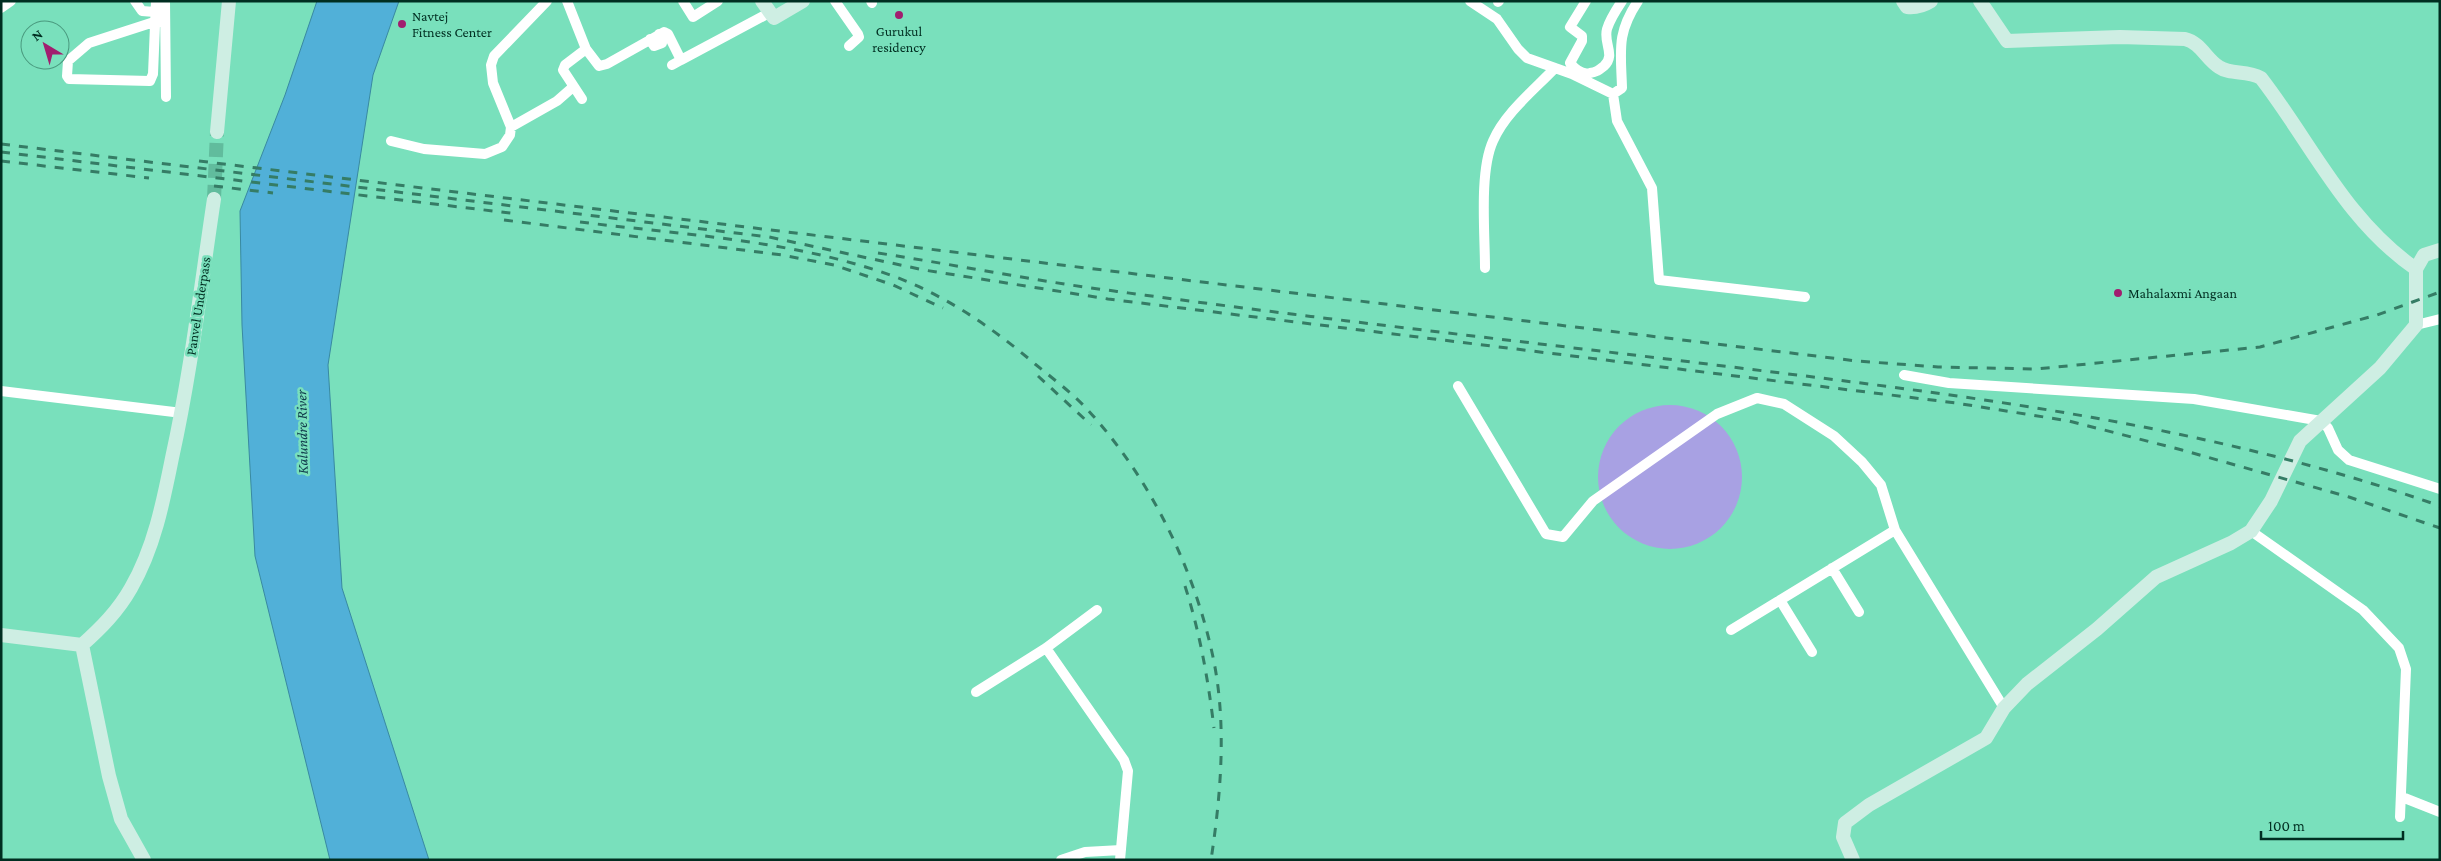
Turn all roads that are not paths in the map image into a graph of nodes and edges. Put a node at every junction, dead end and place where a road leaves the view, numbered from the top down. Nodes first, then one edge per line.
1 (12, 1) edge
2 (135, 1) edge
3 (156, 1) edge
4 (165, 1) edge
5 (229, 1) edge
6 (547, 1) edge
7 (567, 1) edge
8 (683, 1) edge
9 (718, 1) edge
10 (803, 1) edge
11 (835, 1) edge
12 (1470, 1) edge
13 (1586, 1) edge
14 (1622, 1) edge
15 (1638, 1) edge
16 (1903, 1) edge
17 (1931, 1) edge
18 (1980, 1) edge
19 (705, 5) edge
20 (765, 7) edge
21 (1, 8) edge
22 (155, 17) junction
23 (165, 22) junction
24 (849, 46) dead end
25 (586, 49) junction
26 (1555, 68) junction
27 (153, 74) junction
28 (166, 74) junction
29 (573, 87) junction
30 (1613, 94) junction
31 (166, 97) dead end
32 (582, 99) dead end
33 (511, 127) junction
34 (217, 132) tunnel mouth
35 (391, 141) dead end
36 (214, 199) tunnel mouth
37 (2440, 250) edge
38 (1485, 268) dead end
39 (2416, 269) junction
40 (1805, 297) dead end
41 (2440, 319) edge
42 (2416, 325) junction
43 (1904, 375) dead end
44 (1458, 386) dead end
45 (1, 391) edge
46 (182, 413) junction
47 (2321, 421) junction
48 (2440, 488) edge
49 (1895, 530) junction
50 (2251, 531) junction
51 (1832, 568) junction
52 (1780, 600) junction
53 (1097, 610) dead end
54 (1859, 612) dead end
55 (1731, 630) dead end
56 (1, 635) edge
57 (82, 645) junction
58 (1046, 648) junction
59 (1812, 652) dead end
60 (976, 692) dead end
61 (2004, 708) junction
62 (2402, 797) junction
63 (2440, 812) edge
64 (2400, 816) dead end
65 (1120, 855) edge
66 (144, 860) edge
67 (1061, 860) edge
68 (1853, 860) edge

1 - 21 street
2 - 22 street
3 - 22 street
4 - 23 street
5 - 34 street
6 - 33 street
7 - 25 street
8 - 19 street
9 - 19 street
10 - 20 street
11 - 24 street
12 - 26 street
13 - 14 street
15 - 30 street
16 - 17 street
18 - 39 street
20 - 25 street
22 - 23 street
22 - 27 street
22 - 27 street
23 - 28 street
25 - 29 street
26 - 30 street
26 - 38 street
27 - 28 street
28 - 31 street
29 - 32 street
29 - 33 street
30 - 40 street
33 - 35 street
36 - 46 street, Panvel Underpass
37 - 39 street
39 - 42 street
41 - 42 street
42 - 47 street
43 - 47 street
44 - 49 street
45 - 46 street
46 - 57 street, Panvel Underpass
47 - 48 street
47 - 50 street
49 - 51 street
49 - 61 street
50 - 61 street
50 - 62 street
51 - 52 street
51 - 54 street
52 - 55 street
52 - 59 street
53 - 58 street
56 - 57 street
57 - 66 street
58 - 60 street
58 - 65 street
61 - 68 street
62 - 63 street
62 - 64 street
65 - 67 street

